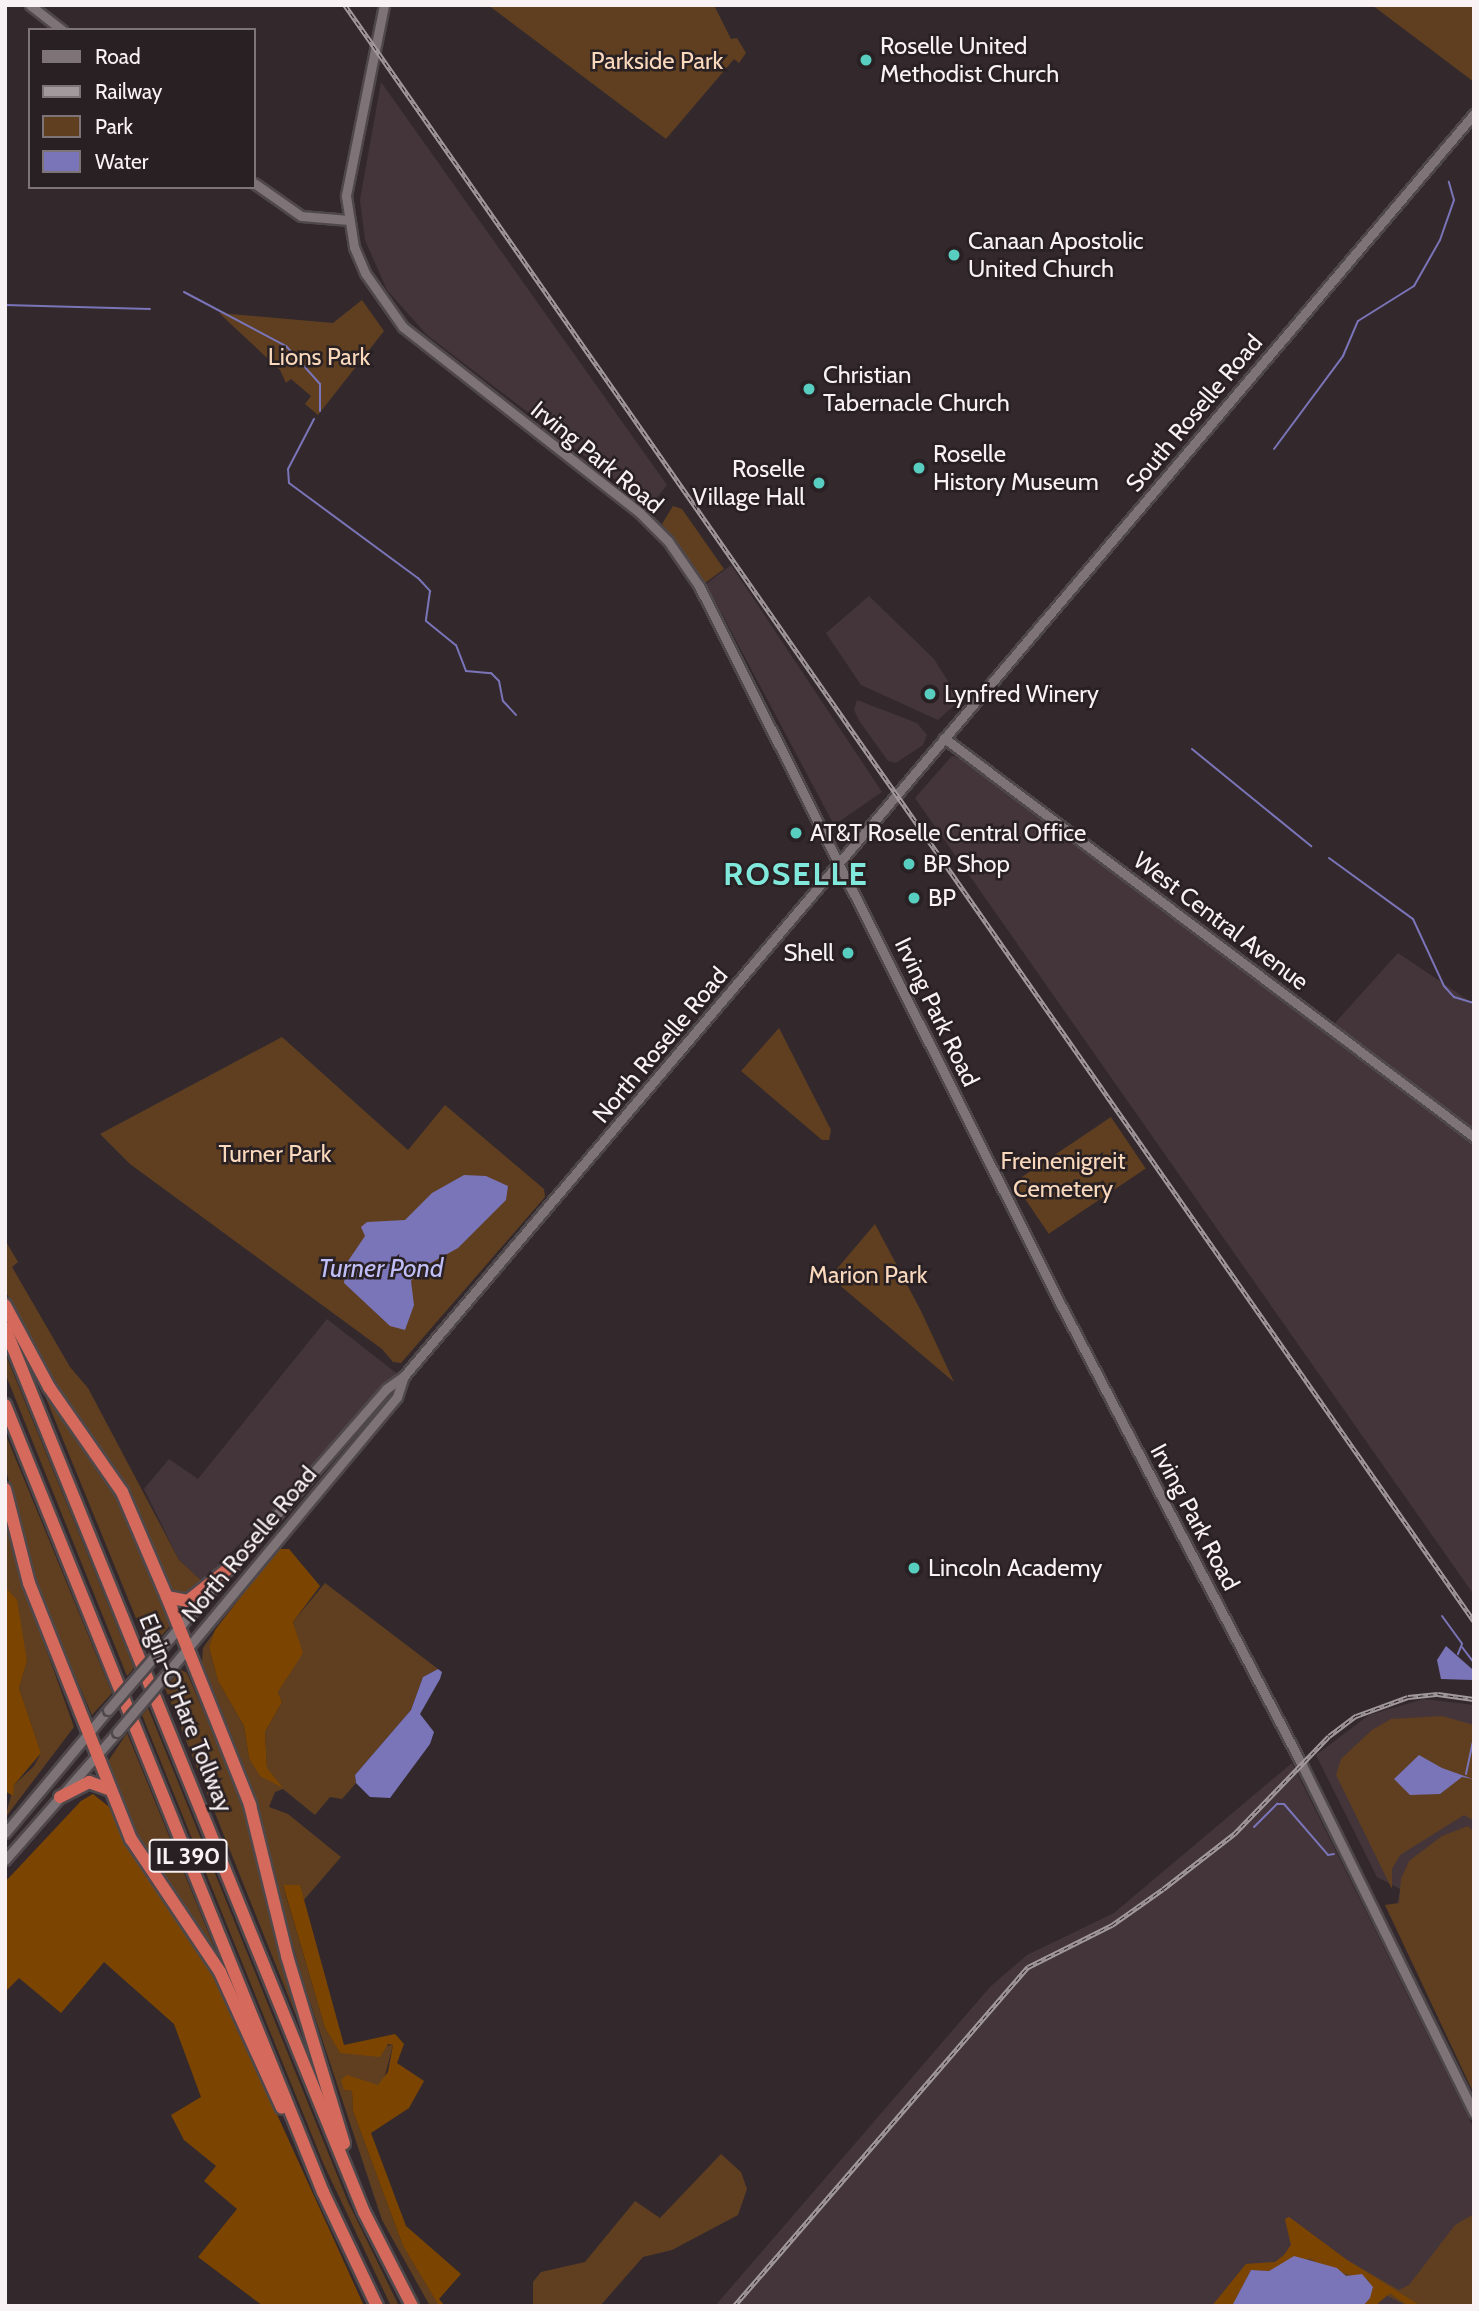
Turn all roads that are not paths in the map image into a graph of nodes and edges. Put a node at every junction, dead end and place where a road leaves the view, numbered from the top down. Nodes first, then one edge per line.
1 (30, 5) edge
2 (384, 5) edge
3 (59, 28) edge
4 (1474, 114) edge
5 (256, 184) edge
6 (349, 220) junction
7 (944, 738) junction
8 (840, 860) junction
9 (1474, 1137) edge
10 (5, 1305) edge
11 (5, 1328) edge
12 (404, 1376) junction
13 (5, 1405) edge
14 (5, 1489) edge
15 (233, 1565) junction
16 (167, 1597) junction
17 (178, 1628) junction
18 (187, 1648) junction
19 (88, 1734) junction
20 (97, 1756) junction
21 (111, 1790) junction
22 (60, 1797) junction
23 (5, 1833) edge
24 (5, 1860) edge
25 (1474, 2113) edge
26 (296, 2123) junction
27 (354, 2185) junction
28 (377, 2306) edge
29 (412, 2306) edge

1 - 3 main road
2 - 6 main road, Irving Park Road
4 - 7 main road, South Roselle Road
5 - 6 main road
6 - 8 main road, Irving Park Road
7 - 8 main road, North Roselle Road
7 - 9 main road, West Central Avenue
8 - 12 main road, North Roselle Road
8 - 25 main road, Irving Park Road
10 - 16 highway
11 - 27 highway, Elgin-O'Hare Tollway / IL 390
12 - 15 main road, North Roselle Road
12 - 18 main road, North Roselle Road
13 - 26 highway, IL 390
14 - 19 highway
15 - 16 highway
15 - 17 main road, North Roselle Road
16 - 17 highway
17 - 18 highway
17 - 19 main road, North Roselle Road, bridge
18 - 20 main road, North Roselle Road, bridge
18 - 27 highway
19 - 20 highway
19 - 23 main road, North Roselle Road
20 - 21 highway
20 - 22 main road, North Roselle Road
21 - 22 highway
21 - 26 highway
22 - 24 main road, North Roselle Road
26 - 28 highway, IL 390
27 - 29 highway, Elgin-O'Hare Tollway / IL 390

